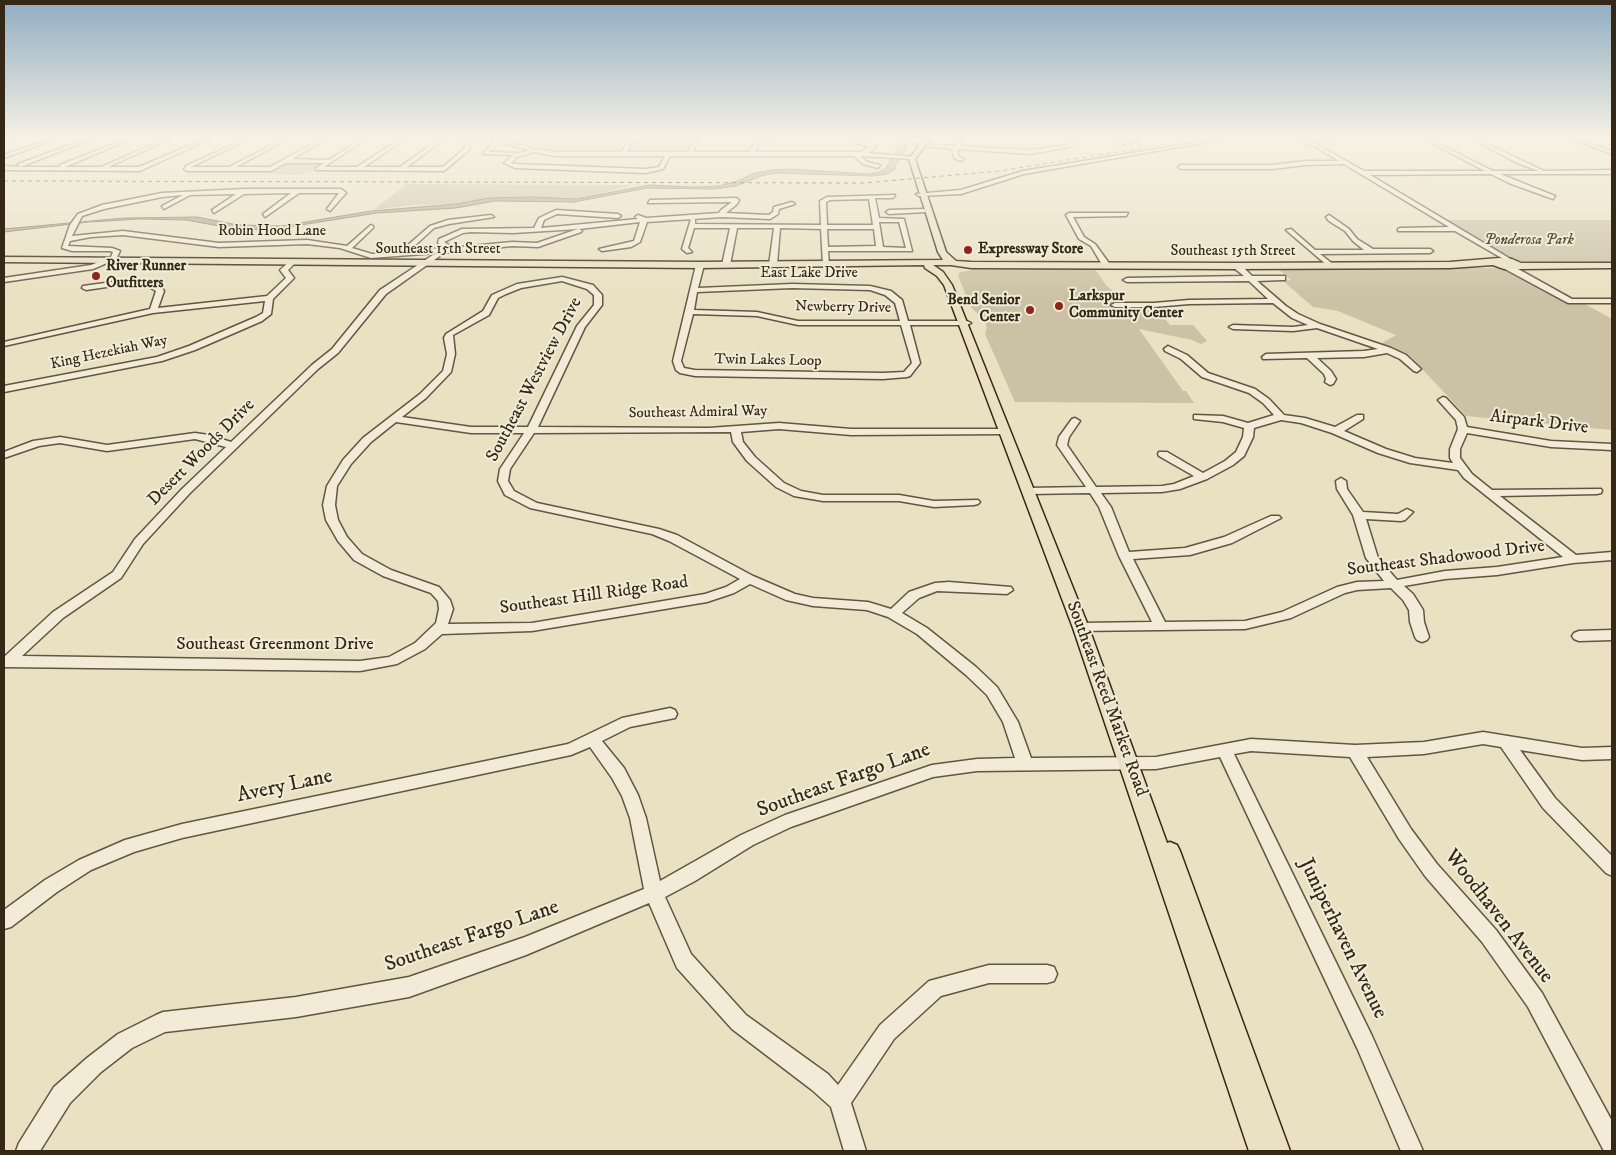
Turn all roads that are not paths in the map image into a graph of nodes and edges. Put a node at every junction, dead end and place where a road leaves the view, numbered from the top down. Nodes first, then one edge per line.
1 (183, 193) edge
2 (190, 193) edge
3 (242, 193) edge
4 (294, 193) edge
5 (343, 193) edge
6 (943, 193) edge
7 (1396, 193) edge
8 (1542, 193) edge
9 (922, 194) junction
10 (893, 196) dead end
11 (872, 197) junction
12 (1553, 197) dead end
13 (650, 202) dead end
14 (792, 204) dead end
15 (102, 207) junction
16 (164, 207) dead end
17 (330, 209) dead end
18 (112, 210) dead end
19 (214, 211) dead end
20 (924, 211) junction
21 (875, 212) junction
22 (1126, 214) dead end
23 (265, 215) dead end
24 (722, 215) junction
25 (491, 217) dead end
26 (1329, 217) dead end
27 (644, 219) junction
28 (877, 223) junction
29 (593, 226) junction
30 (734, 226) junction
31 (371, 227) dead end
32 (777, 227) junction
33 (824, 227) junction
34 (537, 229) junction
35 (1455, 229) junction
36 (1290, 230) dead end
37 (1400, 230) dead end
38 (68, 239) junction
39 (348, 248) junction
40 (878, 248) junction
41 (602, 249) dead end
42 (825, 249) junction
43 (443, 251) junction
44 (1430, 251) dead end
45 (689, 252) dead end
46 (1313, 252) junction
47 (1372, 252) junction
48 (1494, 252) junction
49 (402, 254) junction
50 (4, 260) edge
51 (108, 261) junction
52 (291, 263) junction
53 (424, 264) junction
54 (566, 264) junction
55 (825, 264) junction
56 (1509, 264) junction
57 (700, 265) junction
58 (726, 265) junction
59 (773, 265) junction
60 (932, 265) junction
61 (1330, 265) junction
62 (1612, 265) edge
63 (953, 266) junction
64 (1107, 266) junction
65 (1237, 266) junction
66 (1251, 278) junction
67 (1282, 278) dead end
68 (562, 279) junction
69 (4, 280) edge
70 (1127, 280) dead end
71 (86, 288) dead end
72 (694, 290) junction
73 (269, 298) junction
74 (1275, 301) junction
75 (1612, 301) edge
76 (1115, 305) dead end
77 (153, 311) junction
78 (690, 312) junction
79 (906, 322) junction
80 (965, 323) junction
81 (1317, 326) junction
82 (1233, 327) dead end
83 (4, 344) edge
84 (1168, 349) dead end
85 (1388, 350) junction
86 (1308, 355) junction
87 (1266, 357) dead end
88 (1417, 369) dead end
89 (1330, 382) dead end
90 (4, 389) edge
91 (1443, 400) dead end
92 (1198, 417) dead end
93 (1360, 417) dead end
94 (1280, 418) junction
95 (393, 419) junction
96 (1074, 421) dead end
97 (1249, 426) junction
98 (532, 429) junction
99 (735, 429) junction
100 (1463, 429) junction
101 (1005, 431) junction
102 (1336, 431) junction
103 (232, 446) junction
104 (1612, 448) edge
105 (1163, 454) dead end
106 (4, 455) edge
107 (1461, 468) junction
108 (1203, 477) junction
109 (1342, 481) dead end
110 (1032, 490) junction
111 (1094, 490) junction
112 (1597, 491) dead end
113 (1490, 493) junction
114 (974, 502) dead end
115 (1407, 512) dead end
116 (1359, 515) junction
117 (1275, 518) dead end
118 (1125, 556) junction
119 (1612, 556) edge
120 (1572, 559) junction
121 (750, 579) junction
122 (1395, 584) junction
123 (1007, 590) dead end
124 (893, 614) junction
125 (1161, 627) junction
126 (439, 628) junction
127 (1085, 628) junction
128 (1612, 635) edge
129 (1579, 636) dead end
130 (1422, 637) dead end
131 (6, 664) edge
132 (670, 714) dead end
133 (593, 740) junction
134 (1506, 742) junction
135 (1224, 749) junction
136 (1356, 751) junction
137 (1612, 753) edge
138 (1134, 763) junction
139 (1025, 764) junction
140 (1612, 868) edge
141 (654, 893) junction
142 (4, 921) edge
143 (1048, 974) dead end
144 (840, 1101) junction
145 (1612, 1143) edge
146 (27, 1151) edge
147 (855, 1151) edge
148 (1262, 1151) edge
149 (1277, 1151) edge
150 (1412, 1151) edge

1 - 15 street
2 - 16 street
3 - 19 street
4 - 23 street
5 - 17 street
6 - 9 street
7 - 35 street
8 - 12 street
9 - 20 main road, Southeast Reed Market Road
9 - 63 main road, Southeast Reed Market Road
10 - 11 street
11 - 21 street
11 - 33 street
13 - 24 street
14 - 24 street
15 - 18 street
15 - 38 street
20 - 21 street
20 - 60 main road, Southeast Reed Market Road
21 - 28 street
22 - 64 street
24 - 27 street
25 - 49 street
26 - 47 street
27 - 29 street
27 - 34 street
27 - 41 street
28 - 33 street
28 - 40 street
28 - 40 street
29 - 34 street
29 - 43 street, Robin Hood Lane
30 - 32 street
30 - 45 street
30 - 58 street
31 - 39 street
32 - 33 street
32 - 59 street
33 - 42 street
34 - 43 street
35 - 37 street
35 - 48 street
36 - 46 street
38 - 39 street, Robin Hood Lane
38 - 51 street
39 - 49 street, Robin Hood Lane
40 - 42 street
42 - 55 street
43 - 49 street, Robin Hood Lane
43 - 53 street, Desert Woods Drive
44 - 47 street
46 - 47 street
46 - 61 street
48 - 56 street
48 - 56 street
50 - 51 main road, Southeast 15th Street
51 - 52 main road, Southeast 15th Street
51 - 69 street
52 - 53 main road, Southeast 15th Street
52 - 73 street, King Hezekiah Way
53 - 54 main road, Southeast 15th Street
53 - 103 street, Desert Woods Drive
54 - 57 main road, Southeast 15th Street
54 - 68 street, Southeast Westview Drive
55 - 59 main road, Southeast 15th Street
55 - 60 main road, Southeast 15th Street
56 - 61 main road, Southeast 15th Street
56 - 62 main road, Southeast 15th Street
56 - 75 street
57 - 58 main road, Southeast 15th Street
57 - 72 street, Twin Lakes Loop
58 - 59 main road, Southeast 15th Street
60 - 63 main road, Southeast 15th Street
60 - 80 main road, Southeast Reed Market Road
61 - 65 main road, Southeast 15th Street
63 - 64 main road, Southeast 15th Street
63 - 80 main road, Southeast Reed Market Road
64 - 65 main road, Southeast 15th Street
65 - 66 street
66 - 67 street
66 - 70 street
66 - 74 street
68 - 95 street
68 - 98 street, Southeast Westview Drive
71 - 77 street
72 - 78 street, Twin Lakes Loop
72 - 79 street, East Lake Drive
73 - 77 street
73 - 90 street, King Hezekiah Way
74 - 76 street
74 - 81 street
77 - 83 street
78 - 79 street, Newberry Drive
78 - 79 street, Twin Lakes Loop
79 - 80 street, Newberry Drive
80 - 101 main road, Southeast Reed Market Road
80 - 110 main road, Southeast Reed Market Road
81 - 82 street
81 - 85 street
84 - 94 street
85 - 86 street
85 - 88 street
86 - 87 street
86 - 89 street
91 - 100 street
92 - 97 street
93 - 102 street
94 - 97 street
94 - 102 street
95 - 98 street, Southeast Admiral Way
95 - 126 street
96 - 111 street
97 - 108 street
98 - 99 street, Southeast Admiral Way
98 - 121 street, Southeast Westview Drive
99 - 101 street, Southeast Admiral Way
99 - 114 street
100 - 104 street, Airpark Drive
100 - 107 street
101 - 110 main road, Southeast Reed Market Road
102 - 107 street
103 - 106 street
103 - 131 street, Desert Woods Drive
105 - 108 street
107 - 113 street
108 - 111 street
109 - 116 street
110 - 111 street
110 - 127 main road, Southeast Reed Market Road
111 - 118 street
112 - 113 street
113 - 120 street
115 - 116 street
116 - 122 street
117 - 118 street
118 - 125 street
119 - 120 street, Southeast Shadowood Drive
120 - 122 street, Southeast Shadowood Drive
121 - 124 street, Southeast Westview Drive
121 - 126 street, Southeast Hill Ridge Road
122 - 125 street, Southeast Shadowood Drive
122 - 130 street
123 - 124 street
124 - 139 street, Southeast Westview Drive
125 - 127 street, Southeast Shadowood Drive
126 - 131 street, Southeast Greenmont Drive
127 - 138 main road, Southeast Reed Market Road
128 - 129 street
132 - 133 street, Avery Lane
133 - 141 street
133 - 142 street, Avery Lane
134 - 136 street, Southeast Fargo Lane
134 - 137 street, Southeast Fargo Lane
134 - 140 street
135 - 136 street, Southeast Fargo Lane
135 - 138 street, Southeast Fargo Lane
135 - 150 street, Juniperhaven Avenue
136 - 145 street, Woodhaven Avenue
138 - 139 street, Southeast Fargo Lane
138 - 148 main road, Southeast Reed Market Road
138 - 149 main road, Southeast Reed Market Road
139 - 141 street, Southeast Fargo Lane
141 - 144 street
141 - 146 street, Southeast Fargo Lane
143 - 144 street
144 - 147 street

